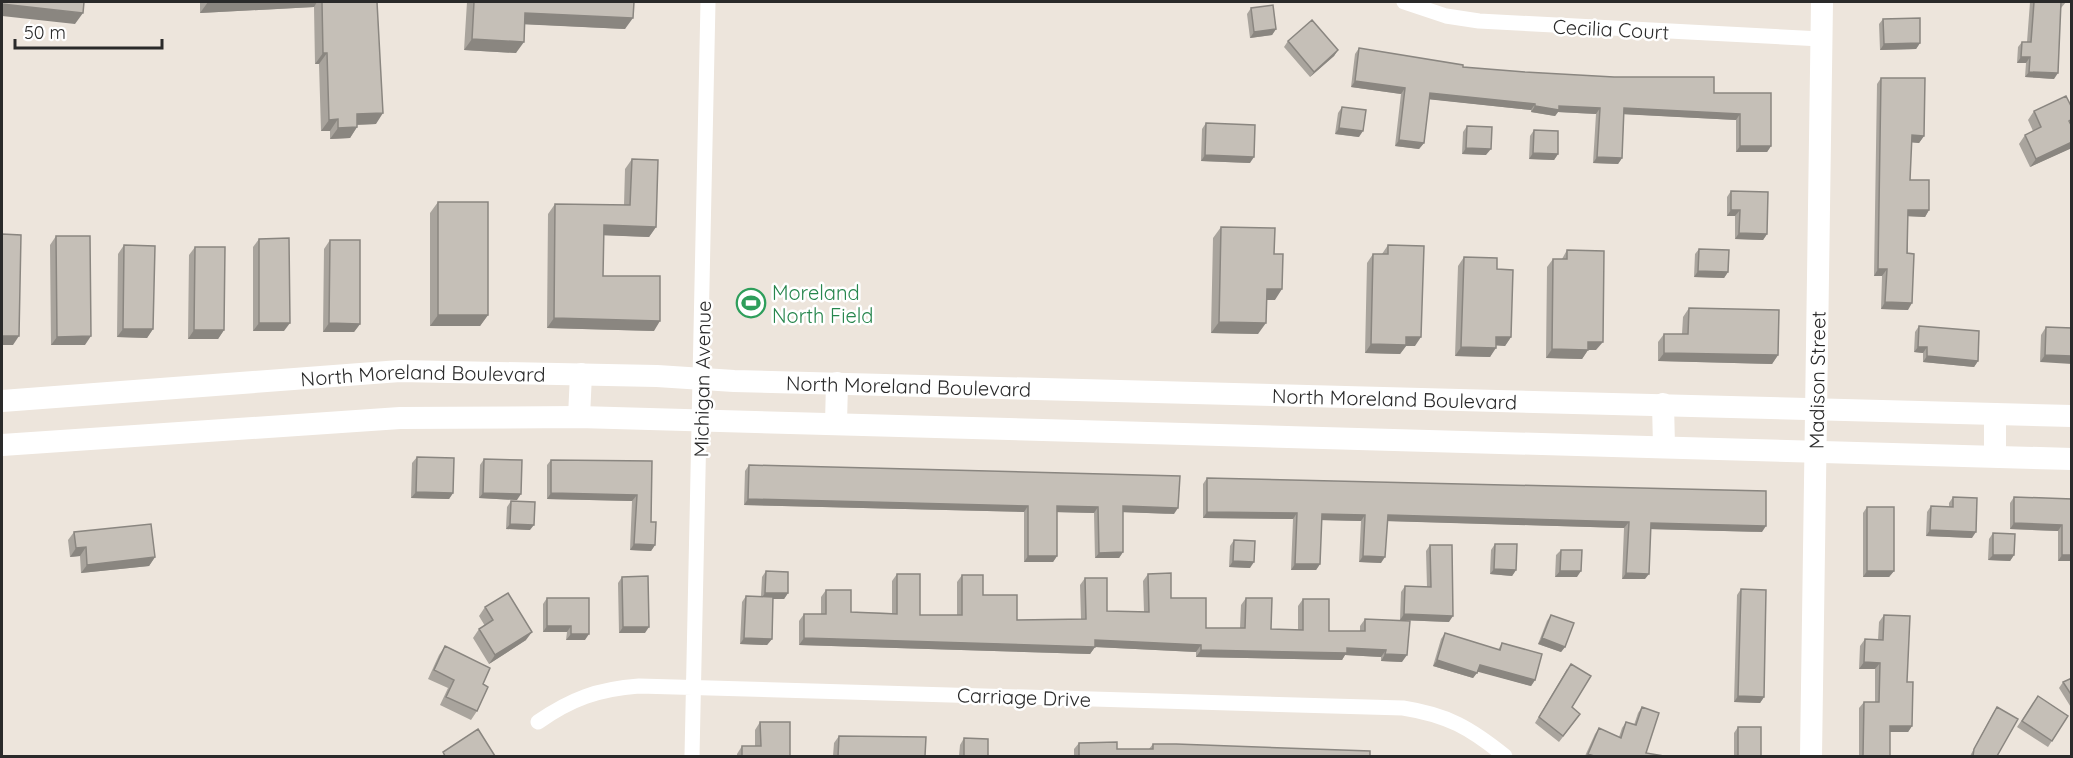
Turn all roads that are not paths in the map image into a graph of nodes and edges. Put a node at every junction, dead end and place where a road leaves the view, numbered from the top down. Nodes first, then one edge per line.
1 (708, 2) edge
2 (1404, 2) edge
3 (1822, 2) edge
4 (1821, 39) junction
5 (581, 374) junction
6 (701, 379) junction
7 (837, 383) junction
8 (2, 401) edge
9 (1663, 404) junction
10 (1817, 409) junction
11 (1995, 414) junction
12 (2072, 416) edge
13 (579, 417) junction
14 (700, 420) junction
15 (836, 423) junction
16 (2, 445) edge
17 (1664, 446) junction
18 (1817, 450) junction
19 (1995, 456) junction
20 (2072, 459) edge
21 (694, 687) junction
22 (538, 722) dead end
23 (692, 756) edge
24 (1505, 756) edge
25 (1811, 756) edge

1 - 6 street, Michigan Avenue
2 - 4 street, Cecilia Court
3 - 4 street, Madison Street
4 - 10 street, Madison Street
5 - 6 street, North Moreland Boulevard
5 - 8 street, North Moreland Boulevard
5 - 13 street
6 - 7 street, North Moreland Boulevard
6 - 14 street, Michigan Avenue
7 - 9 street, North Moreland Boulevard
7 - 15 street
9 - 10 street, North Moreland Boulevard
9 - 17 street
10 - 11 street, North Moreland Boulevard
10 - 18 street, Madison Street
11 - 12 street, North Moreland Boulevard
11 - 19 street
13 - 14 street, North Moreland Boulevard
13 - 16 street, North Moreland Boulevard
14 - 15 street, North Moreland Boulevard
14 - 21 street, Michigan Avenue
15 - 17 street, North Moreland Boulevard
17 - 18 street, North Moreland Boulevard
18 - 19 street, North Moreland Boulevard
18 - 25 street, Madison Street
19 - 20 street, North Moreland Boulevard
21 - 22 street, Carriage Drive
21 - 23 street, Michigan Avenue
21 - 24 street, Carriage Drive

